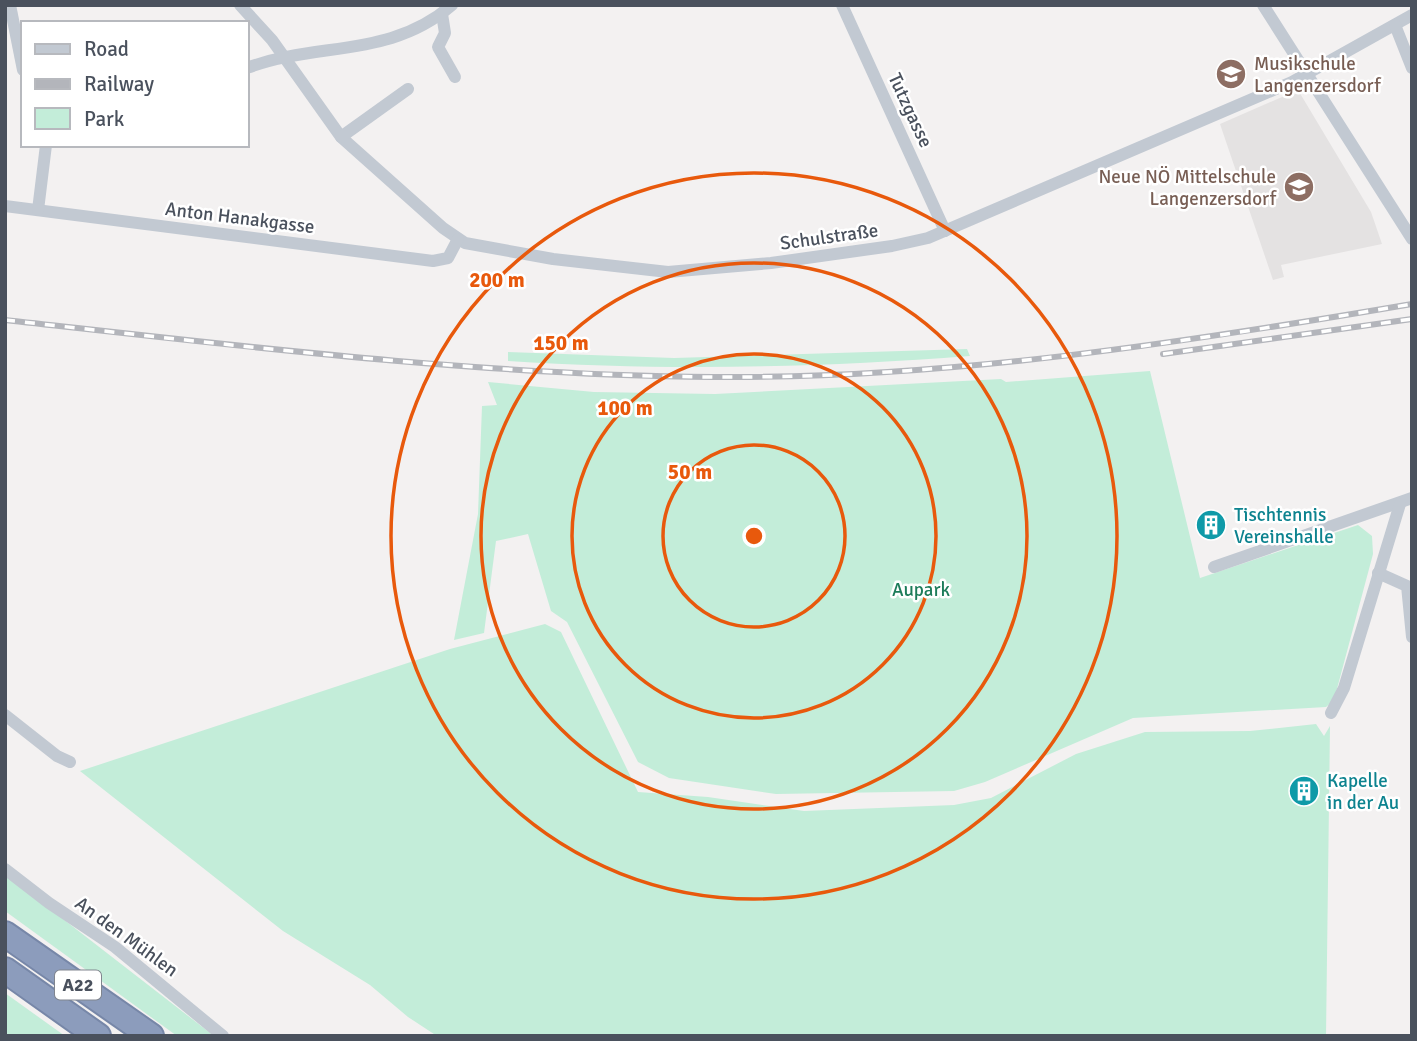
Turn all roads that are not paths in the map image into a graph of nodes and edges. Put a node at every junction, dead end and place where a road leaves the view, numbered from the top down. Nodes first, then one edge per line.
1 (10, 5) edge
2 (240, 5) edge
3 (842, 5) edge
4 (1263, 5) edge
5 (447, 10) edge
6 (1412, 15) edge
7 (1395, 25) junction
8 (284, 56) junction
9 (21, 60) edge
10 (248, 68) edge
11 (1412, 68) edge
12 (1305, 76) junction
13 (455, 77) dead end
14 (408, 89) dead end
15 (341, 136) junction
16 (46, 147) edge
17 (5, 206) edge
18 (38, 210) junction
19 (1406, 220) edge
20 (945, 231) junction
21 (458, 239) junction
22 (1412, 240) edge
23 (1406, 501) edge
24 (1214, 567) dead end
25 (1378, 573) junction
26 (1412, 637) edge
27 (1331, 713) dead end
28 (5, 715) edge
29 (70, 762) dead end
30 (5, 869) edge
31 (5, 934) edge
32 (5, 970) edge
33 (98, 1036) edge
34 (151, 1036) edge
35 (223, 1036) edge

1 - 9 street
2 - 8 street, Schulstraße
3 - 20 street, Tutzgasse
4 - 12 street
5 - 8 street
5 - 13 street
6 - 7 street, Schulstraße
7 - 11 street
7 - 12 street, Schulstraße
8 - 10 street
8 - 15 street, Schulstraße
12 - 19 street
12 - 20 street, Schulstraße
14 - 15 street
15 - 21 street, Schulstraße
16 - 18 street
17 - 18 street, Anton Hanakgasse
18 - 21 street, Anton Hanakgasse
19 - 22 street
20 - 21 street, Schulstraße
23 - 24 street
23 - 25 street
25 - 26 street
25 - 27 street
28 - 29 street
30 - 35 street, An den Mühlen
31 - 34 highway, A22
32 - 33 highway, A22

